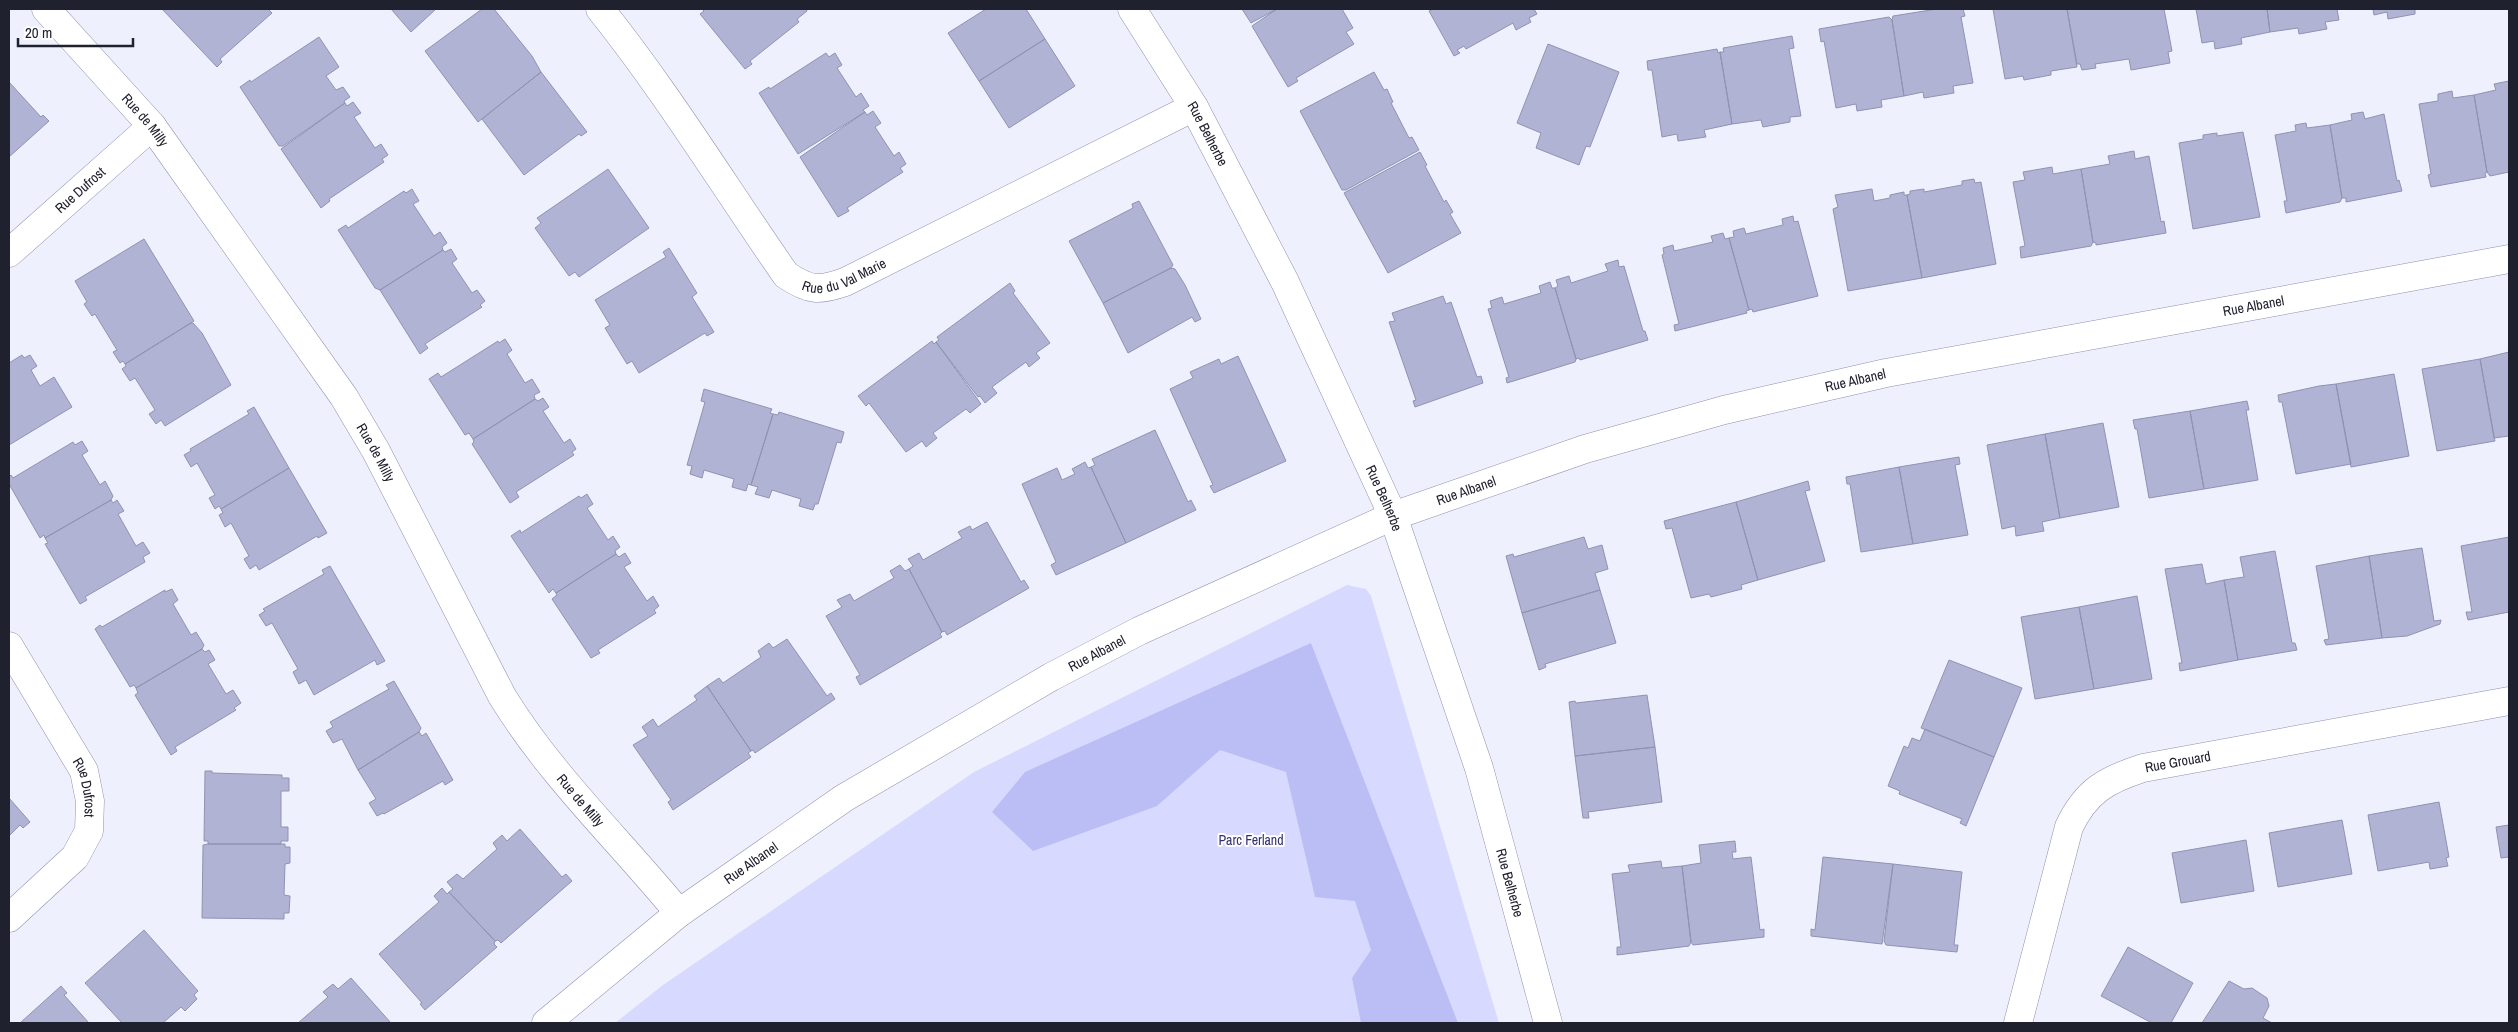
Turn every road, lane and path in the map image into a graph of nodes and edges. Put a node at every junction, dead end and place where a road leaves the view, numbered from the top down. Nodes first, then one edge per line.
1 (46, 9) edge
2 (600, 9) edge
3 (1132, 9) edge
4 (1194, 107) junction
5 (152, 126) junction
6 (9, 253) edge
7 (2509, 259) edge
8 (1393, 516) junction
9 (9, 646) edge
10 (2509, 701) edge
11 (679, 913) junction
12 (9, 918) edge
13 (546, 1023) edge
14 (1548, 1023) edge
15 (2018, 1023) edge

1 - 5 street, Rue de Milly
2 - 4 street, Rue du Val Marie
3 - 4 street, Rue Belherbe
4 - 8 street, Rue Belherbe
5 - 6 street, Rue Dufrost
5 - 11 street, Rue de Milly
7 - 8 street, Rue Albanel
8 - 11 street, Rue Albanel
8 - 14 street, Rue Belherbe
9 - 12 street, Rue Dufrost
10 - 15 street, Rue Grouard
11 - 13 street, Rue Albanel

